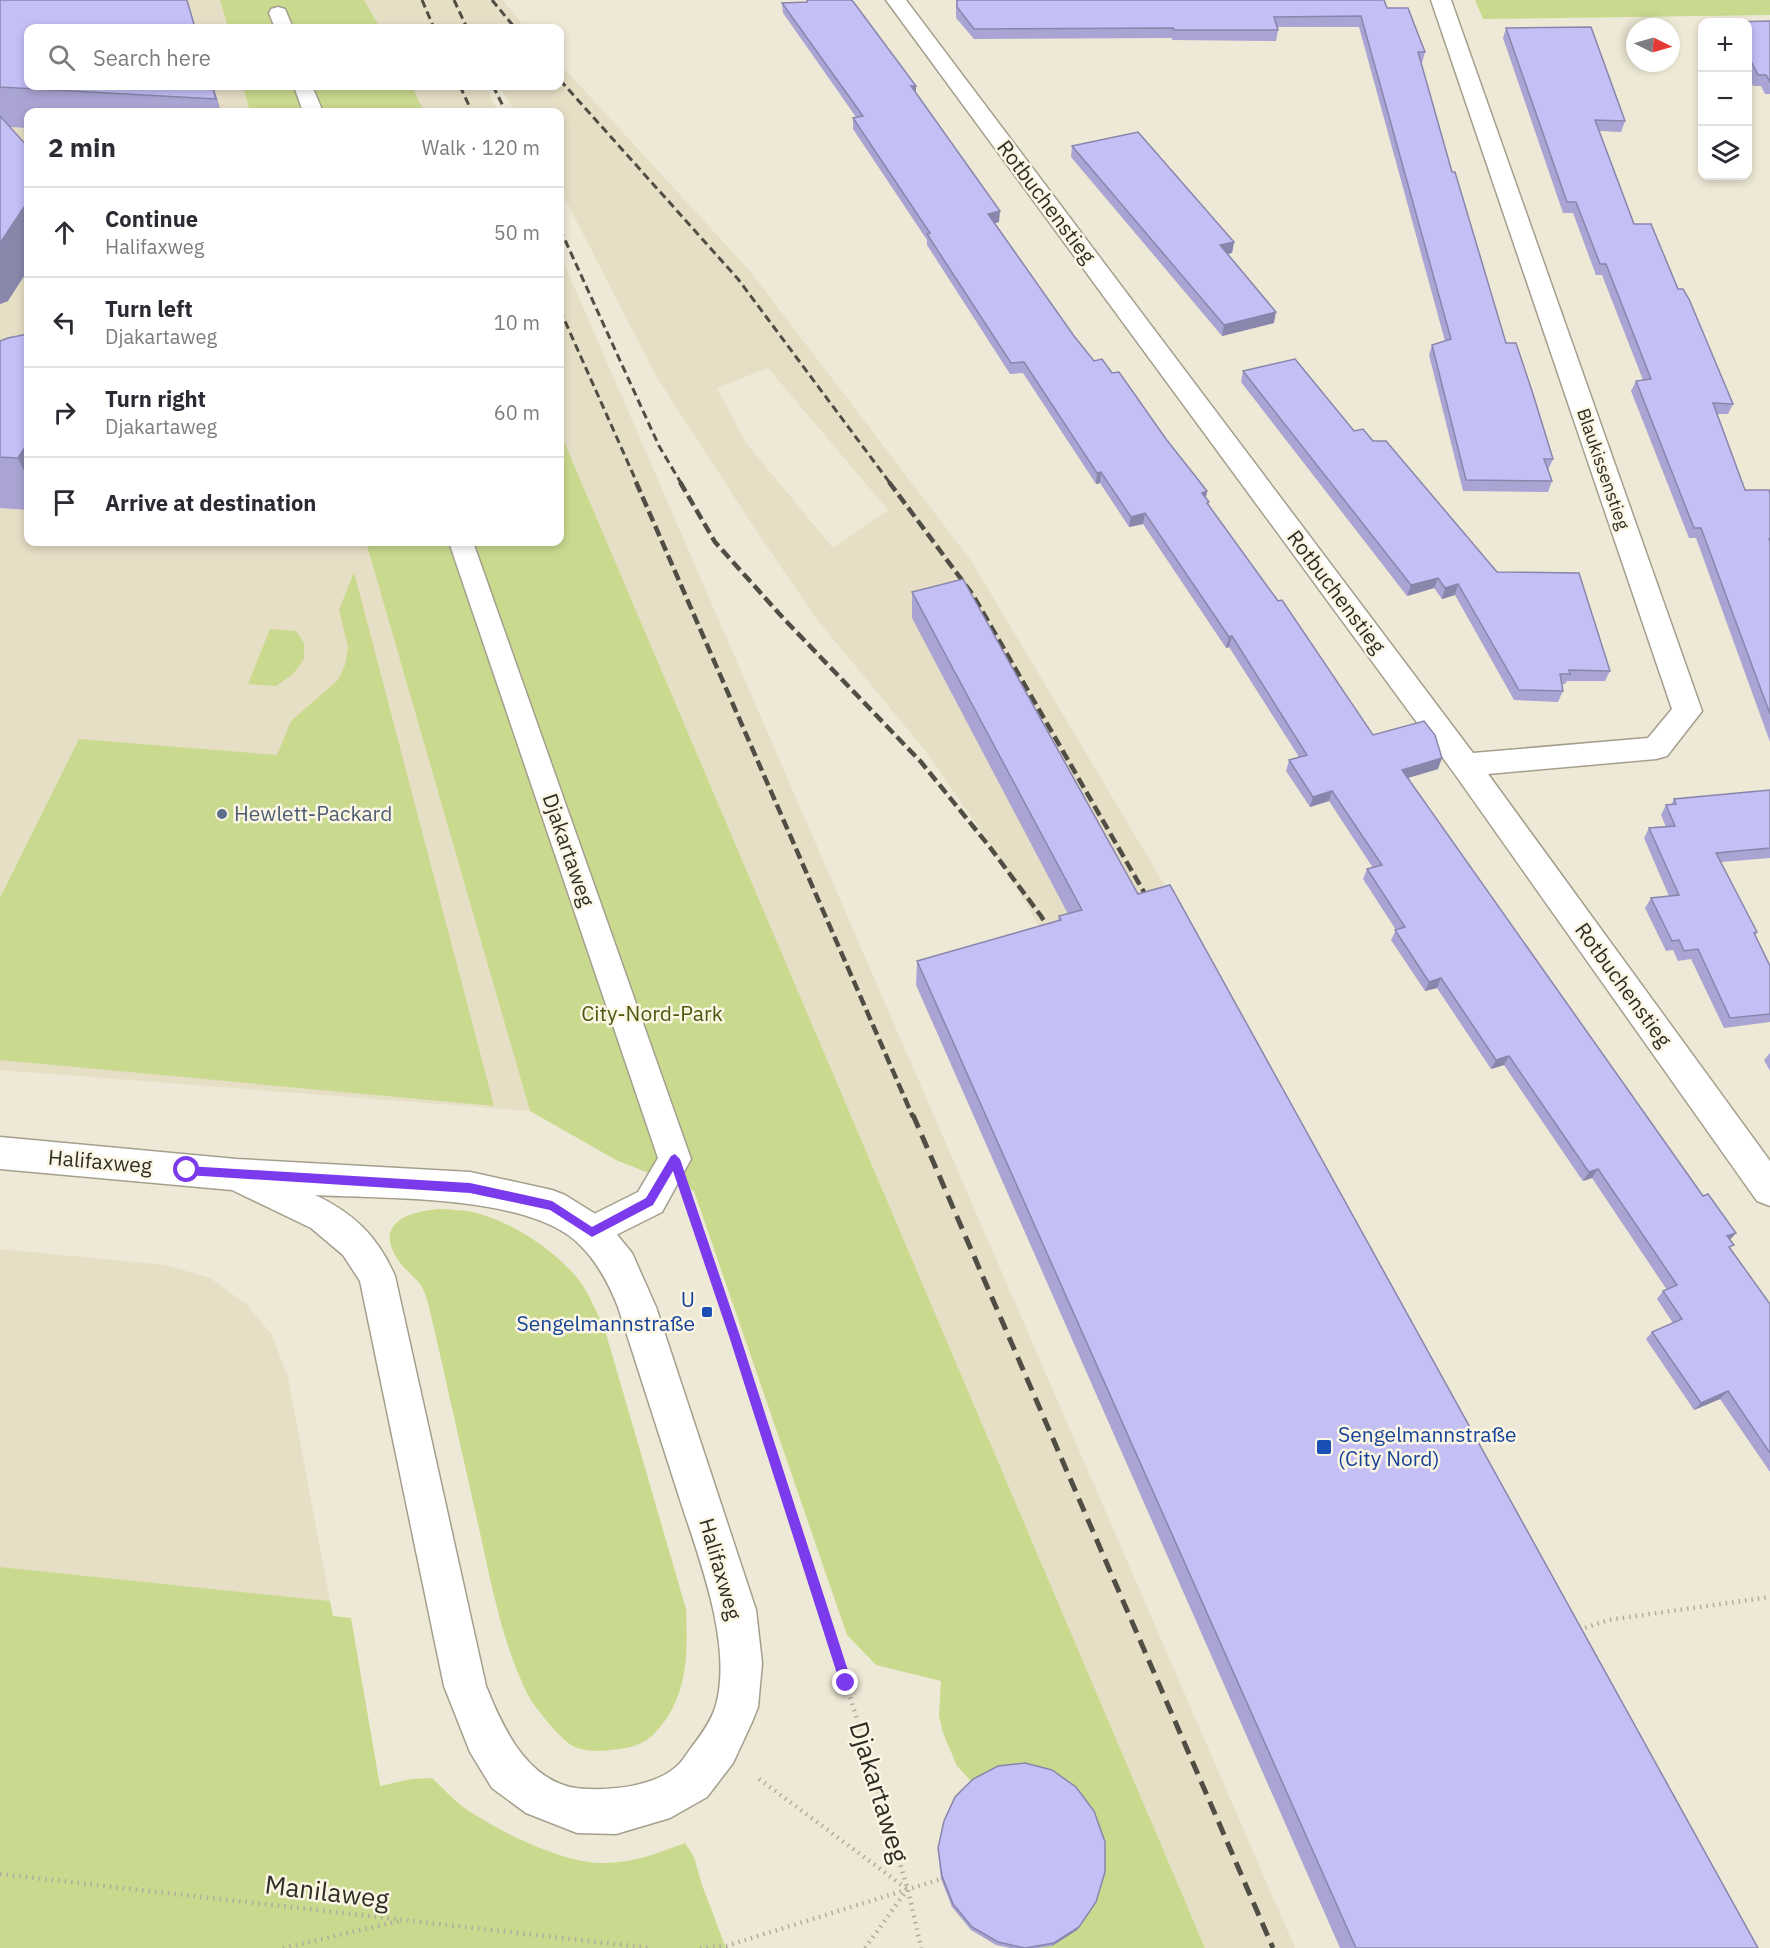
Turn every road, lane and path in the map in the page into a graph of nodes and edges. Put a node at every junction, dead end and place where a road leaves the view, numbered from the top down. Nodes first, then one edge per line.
1 (896, 0) edge
2 (1441, 0) edge
3 (305, 90) edge
4 (311, 108) edge
5 (462, 546) edge
6 (1465, 765) junction
7 (0, 1153) edge
8 (675, 1159) junction
9 (236, 1175) junction
10 (1770, 1190) edge
11 (592, 1232) junction
12 (1770, 1597) edge
13 (1574, 1631) edge
14 (756, 1777) dead end
15 (0, 1874) edge
16 (941, 1879) edge
17 (908, 1890) junction
18 (404, 1920) junction
19 (283, 1948) edge
20 (650, 1948) edge
21 (700, 1948) edge
22 (865, 1948) edge
23 (921, 1948) edge

1 - 6 street, Rotbuchenstieg
2 - 6 street, Blaukissenstieg
3 - 4 lane
5 - 8 lane, Djakartaweg
6 - 10 street, Rotbuchenstieg
7 - 9 street, Halifaxweg
8 - 11 lane
8 - 17 path, Djakartaweg
9 - 11 street, Halifaxweg
9 - 11 street, Halifaxweg
12 - 13 path
14 - 17 path
15 - 18 path, Manilaweg
16 - 17 path
17 - 21 path
17 - 22 path
17 - 23 path, Djakartaweg
18 - 19 path
18 - 20 path, Manilaweg

